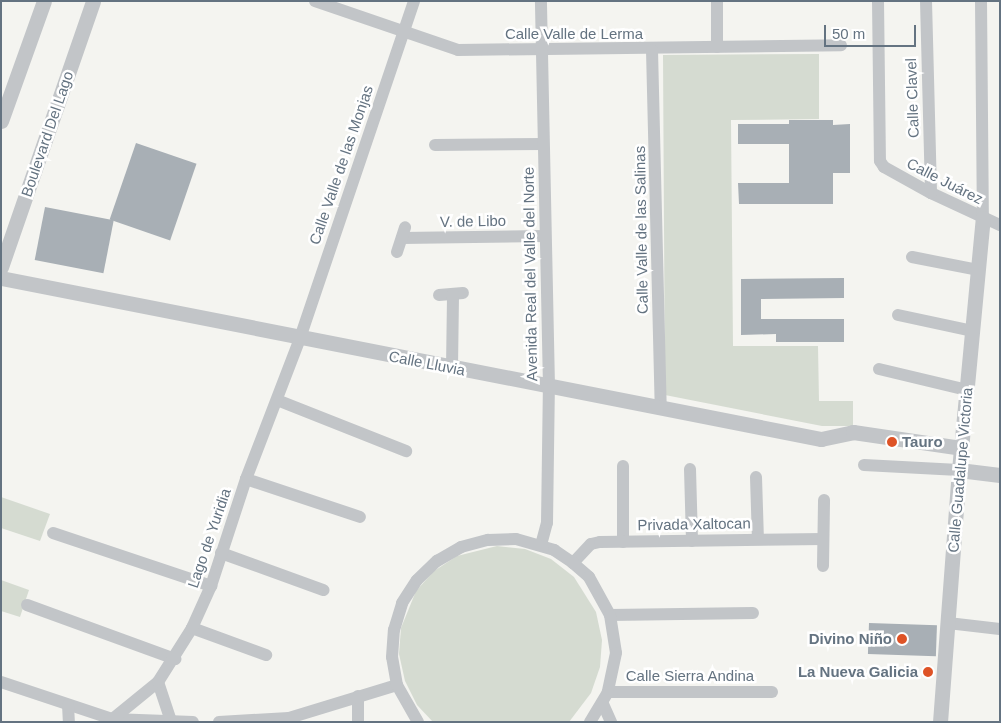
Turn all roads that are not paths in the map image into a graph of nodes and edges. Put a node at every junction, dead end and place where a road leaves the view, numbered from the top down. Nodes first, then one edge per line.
1 (44, 1) edge
2 (93, 1) edge
3 (315, 1) edge
4 (414, 1) edge
5 (541, 1) edge
6 (717, 1) edge
7 (878, 1) edge
8 (926, 1) edge
9 (981, 1) edge
10 (403, 32) junction
11 (841, 45) dead end
12 (717, 48) junction
13 (652, 50) junction
14 (541, 51) junction
15 (1, 121) edge
16 (543, 144) junction
17 (435, 145) dead end
18 (931, 194) junction
19 (983, 218) junction
20 (1000, 225) edge
21 (544, 236) junction
22 (397, 252) dead end
23 (912, 257) dead end
24 (1, 266) edge
25 (978, 270) junction
26 (1, 278) edge
27 (439, 295) dead end
28 (898, 315) dead end
29 (973, 331) junction
30 (300, 338) junction
31 (452, 368) junction
32 (879, 369) dead end
33 (549, 387) junction
34 (967, 390) junction
35 (277, 400) junction
36 (661, 408) junction
37 (961, 448) junction
38 (406, 451) dead end
39 (864, 465) dead end
40 (623, 466) dead end
41 (690, 469) dead end
42 (959, 470) junction
43 (1000, 475) edge
44 (756, 478) dead end
45 (246, 479) junction
46 (824, 500) dead end
47 (360, 517) dead end
48 (54, 533) dead end
49 (758, 539) junction
50 (823, 539) junction
51 (692, 541) junction
52 (623, 542) junction
53 (541, 545) junction
54 (221, 552) junction
55 (573, 563) junction
56 (823, 566) dead end
57 (211, 586) junction
58 (323, 590) dead end
59 (27, 605) dead end
60 (753, 613) dead end
61 (610, 615) junction
62 (948, 623) junction
63 (192, 628) junction
64 (1000, 629) edge
65 (266, 655) dead end
66 (175, 659) junction
67 (1, 682) edge
68 (158, 682) junction
69 (397, 684) junction
70 (608, 692) junction
71 (772, 692) dead end
72 (358, 696) junction
73 (603, 704) junction
74 (68, 705) junction
75 (288, 720) edge
76 (110, 721) edge
77 (171, 721) edge
78 (69, 722) edge
79 (193, 722) edge
80 (218, 722) edge
81 (358, 722) edge
82 (418, 722) edge
83 (590, 722) edge
84 (611, 722) edge
85 (940, 722) edge

1 - 15 street
2 - 24 street, Boulevard Del Lago
3 - 10 street, Calle Valle de Lerma
4 - 10 street, Calle Valle de las Monjas
5 - 14 street, Avenida Real del Valle del Norte
6 - 12 street
7 - 18 street, Calle Juárez
8 - 18 street, Calle Clavel
9 - 19 street
10 - 14 street, Calle Valle de Lerma
10 - 30 street, Calle Valle de las Monjas
11 - 12 street, Calle Valle de Lerma
12 - 13 street, Calle Valle de Lerma
13 - 14 street, Calle Valle de Lerma
13 - 36 street, Calle Valle de las Salinas
14 - 16 street, Avenida Real del Valle del Norte
16 - 17 street
16 - 21 street, Avenida Real del Valle del Norte
18 - 19 street, Calle Juárez
19 - 20 street, Calle Juárez
19 - 25 street, Calle Guadalupe Victoria
21 - 22 street, V. de Libo
21 - 33 street, Avenida Real del Valle del Norte
23 - 25 street
25 - 29 street, Calle Guadalupe Victoria
26 - 30 street, Calle Lluvia
27 - 31 street
28 - 29 street
29 - 34 street, Calle Guadalupe Victoria
30 - 31 street, Calle Lluvia
30 - 35 street, Lago de Yuridia
31 - 33 street, Calle Lluvia
32 - 34 street
33 - 36 street, Calle Lluvia
33 - 53 street, Avenida Real del Valle del Norte
34 - 37 street, Calle Guadalupe Victoria
35 - 38 street
35 - 45 street, Lago de Yuridia
36 - 37 street, Calle Lluvia
37 - 42 street, Calle Guadalupe Victoria
39 - 42 street
40 - 52 street
41 - 51 street
42 - 43 street
42 - 62 street, Calle Guadalupe Victoria
44 - 49 street
45 - 47 street
45 - 54 street, Lago de Yuridia
46 - 50 street
48 - 57 street
49 - 50 street, Privada Xaltocan
49 - 51 street, Privada Xaltocan
50 - 56 street
51 - 52 street, Privada Xaltocan
52 - 55 street, Privada Xaltocan
53 - 55 street
53 - 69 street
54 - 57 street, Lago de Yuridia
54 - 58 street
55 - 61 street
57 - 63 street, Lago de Yuridia
59 - 66 street
60 - 61 street
61 - 70 street
62 - 64 street
62 - 85 street, Calle Guadalupe Victoria
63 - 65 street
63 - 66 street, Lago de Yuridia
66 - 68 street, Lago de Yuridia
67 - 74 street
68 - 76 street, Lago de Yuridia
68 - 77 street
69 - 72 street
69 - 82 street
70 - 71 street, Calle Sierra Andina
70 - 73 street
72 - 75 street
72 - 81 street
73 - 83 street
73 - 84 street
74 - 76 street
74 - 78 street
75 - 80 street
76 - 77 street
77 - 79 street

